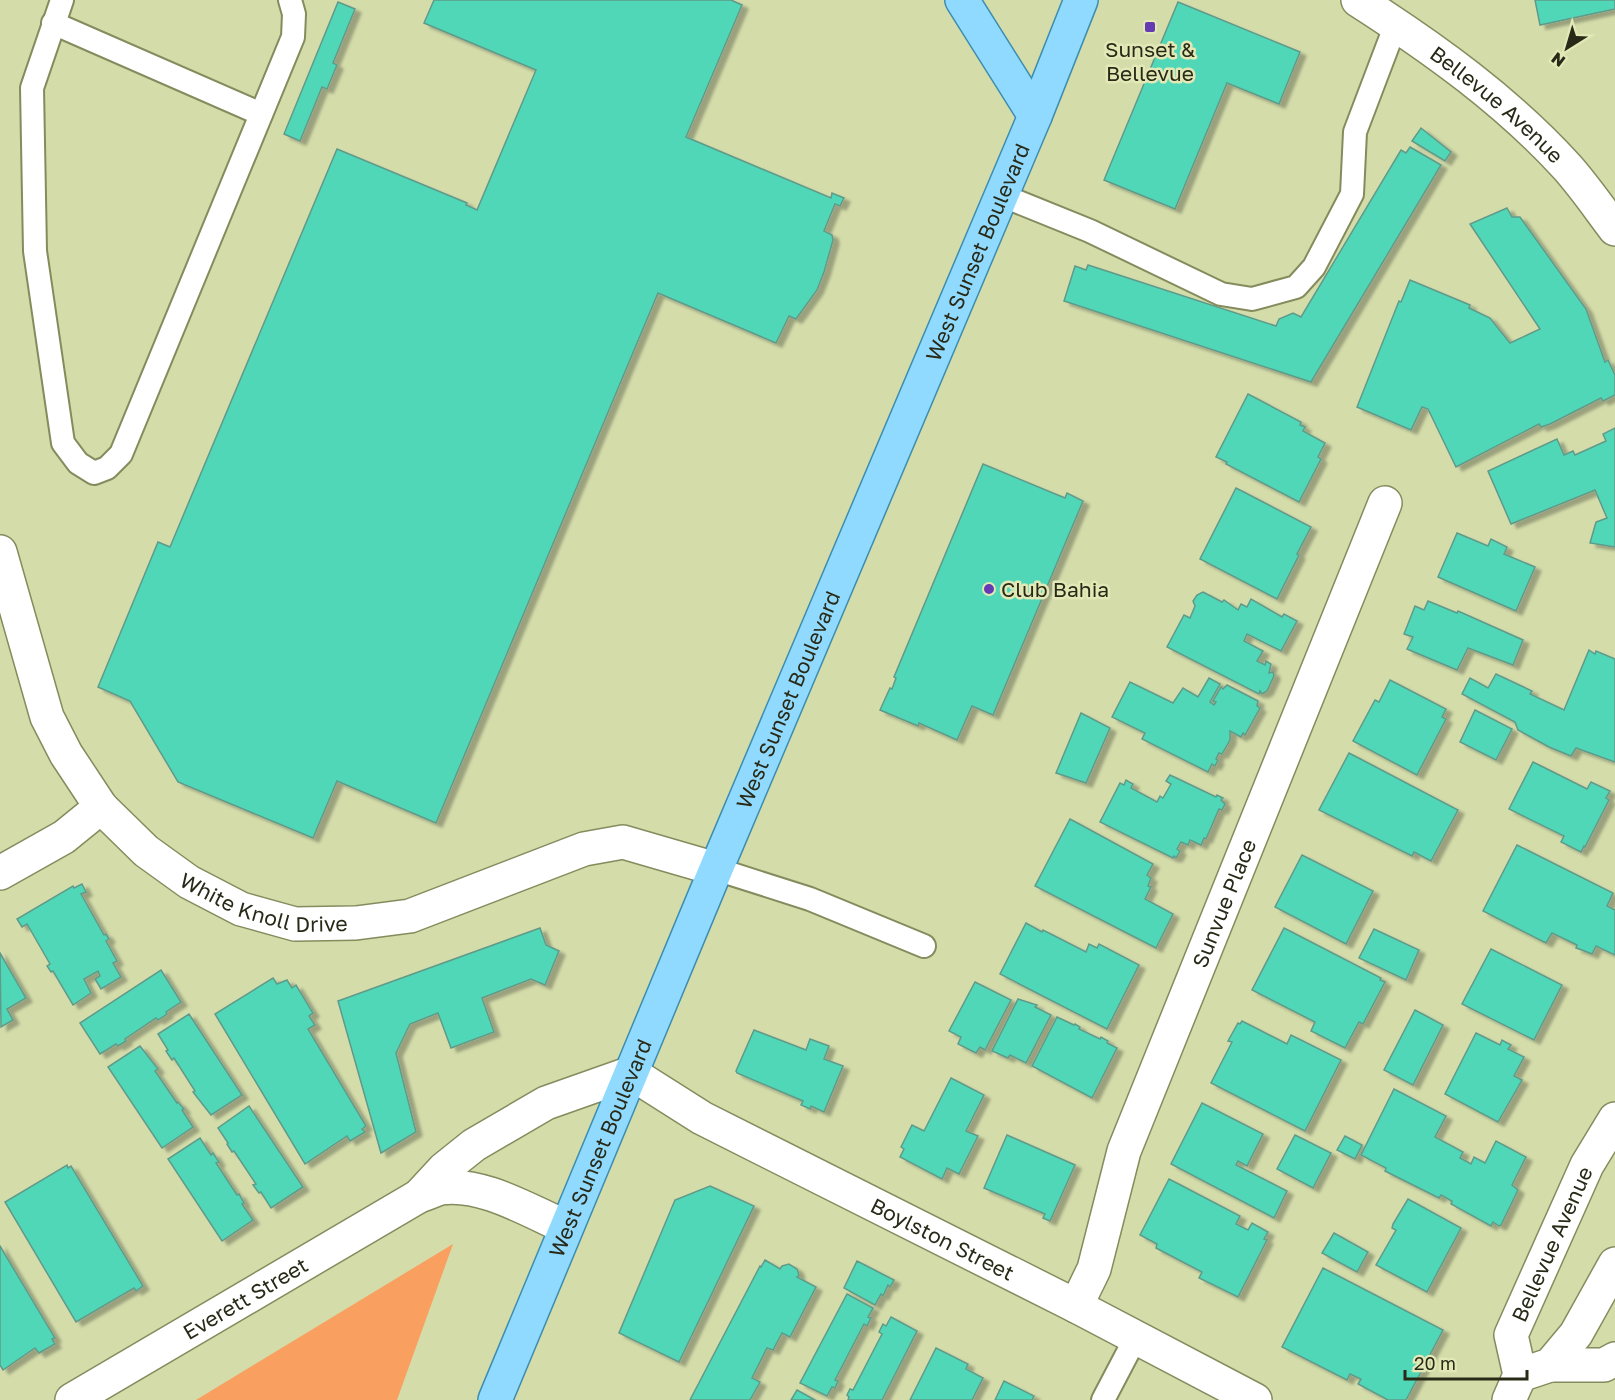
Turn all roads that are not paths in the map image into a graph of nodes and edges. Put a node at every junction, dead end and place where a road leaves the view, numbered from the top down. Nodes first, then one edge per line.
1 (62, 0) edge
2 (290, 0) edge
3 (962, 0) edge
4 (1358, 0) edge
5 (1082, 1) edge
6 (53, 23) junction
7 (1396, 24) junction
8 (261, 114) junction
9 (1035, 116) junction
10 (1001, 195) junction
11 (1615, 229) edge
12 (1385, 503) dead end
13 (0, 552) edge
14 (100, 807) junction
15 (716, 869) junction
16 (0, 873) edge
17 (924, 946) dead end
18 (631, 1073) junction
19 (1615, 1119) edge
20 (419, 1196) junction
21 (566, 1227) junction
22 (1615, 1264) edge
23 (1076, 1306) junction
24 (1135, 1339) junction
25 (1615, 1359) edge
26 (1526, 1380) edge
27 (72, 1400) edge
28 (495, 1400) edge
29 (1103, 1400) edge
30 (1255, 1400) edge

1 - 6 lane
2 - 8 lane
3 - 9 main road
4 - 7 street, Bellevue Avenue
5 - 9 main road, West Sunset Boulevard
6 - 8 lane
6 - 8 lane
7 - 10 lane
7 - 11 street, Bellevue Avenue
9 - 10 main road, West Sunset Boulevard
10 - 15 main road, West Sunset Boulevard
12 - 23 street, Sunvue Place
13 - 14 street, White Knoll Drive
14 - 15 street, White Knoll Drive
14 - 16 street
15 - 17 lane
15 - 18 main road, West Sunset Boulevard
18 - 20 street, Everett Street
18 - 21 main road, West Sunset Boulevard
18 - 23 street, Boylston Street
19 - 26 street, Bellevue Avenue
20 - 21 street, Everett Street
20 - 27 street, Everett Street
21 - 28 main road, West Sunset Boulevard
22 - 26 street
23 - 24 street, Boylston Street
24 - 29 lane
24 - 30 street, Boylston Street
25 - 26 street

